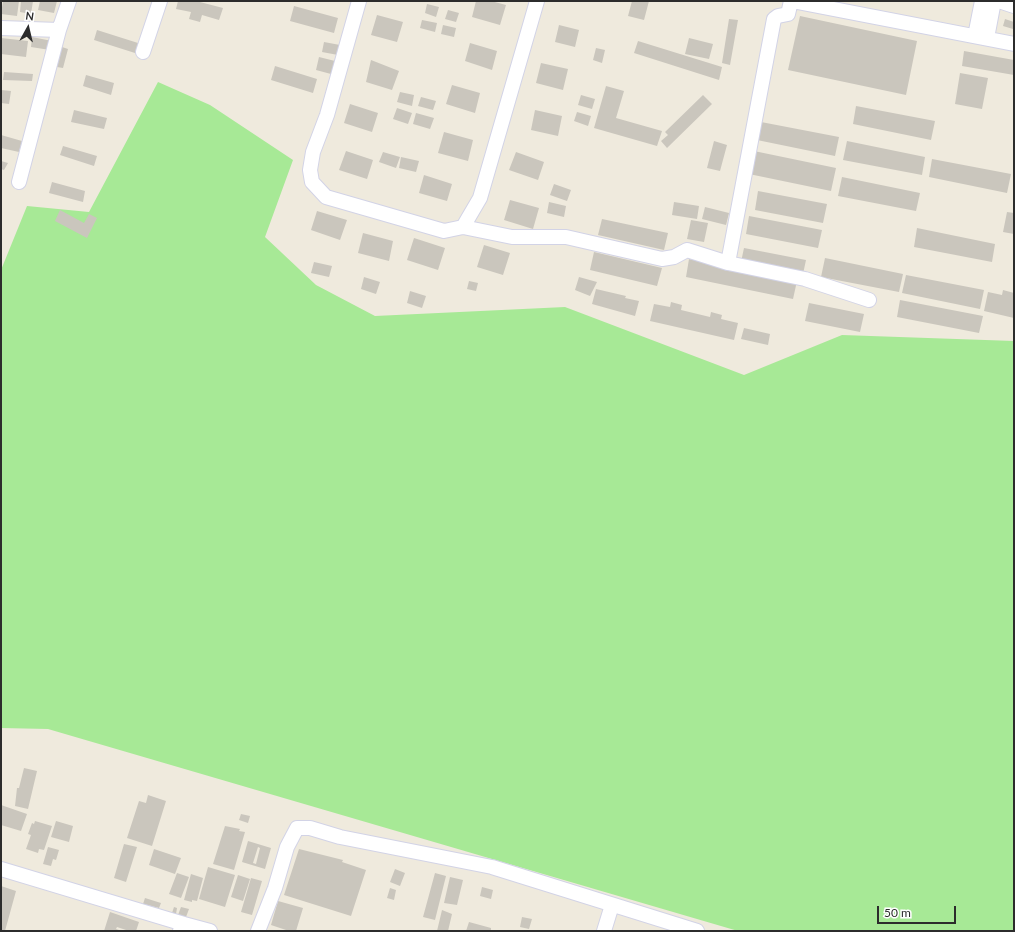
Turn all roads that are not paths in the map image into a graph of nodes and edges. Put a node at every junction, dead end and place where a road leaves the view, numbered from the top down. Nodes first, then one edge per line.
1 (69, 1) edge
2 (160, 1) edge
3 (359, 1) edge
4 (537, 1) edge
5 (791, 1) edge
6 (982, 1) edge
7 (994, 1) edge
8 (999, 1) edge
9 (1014, 6) edge
10 (1, 28) edge
11 (59, 30) junction
12 (981, 37) junction
13 (1014, 44) edge
14 (143, 52) dead end
15 (19, 182) dead end
16 (463, 227) junction
17 (728, 263) junction
18 (869, 300) dead end
19 (1, 869) edge
20 (612, 905) junction
21 (182, 928) edge
22 (210, 931) edge
23 (258, 931) edge
24 (604, 931) edge
25 (697, 931) edge

1 - 11 street
2 - 14 street
3 - 16 street
4 - 16 street
5 - 12 street
5 - 17 street
6 - 12 street
7 - 12 street
8 - 9 street
10 - 11 street
11 - 15 street
12 - 13 street
16 - 17 street
17 - 18 street
19 - 21 street
20 - 23 street
20 - 24 street
20 - 25 street
21 - 22 street

